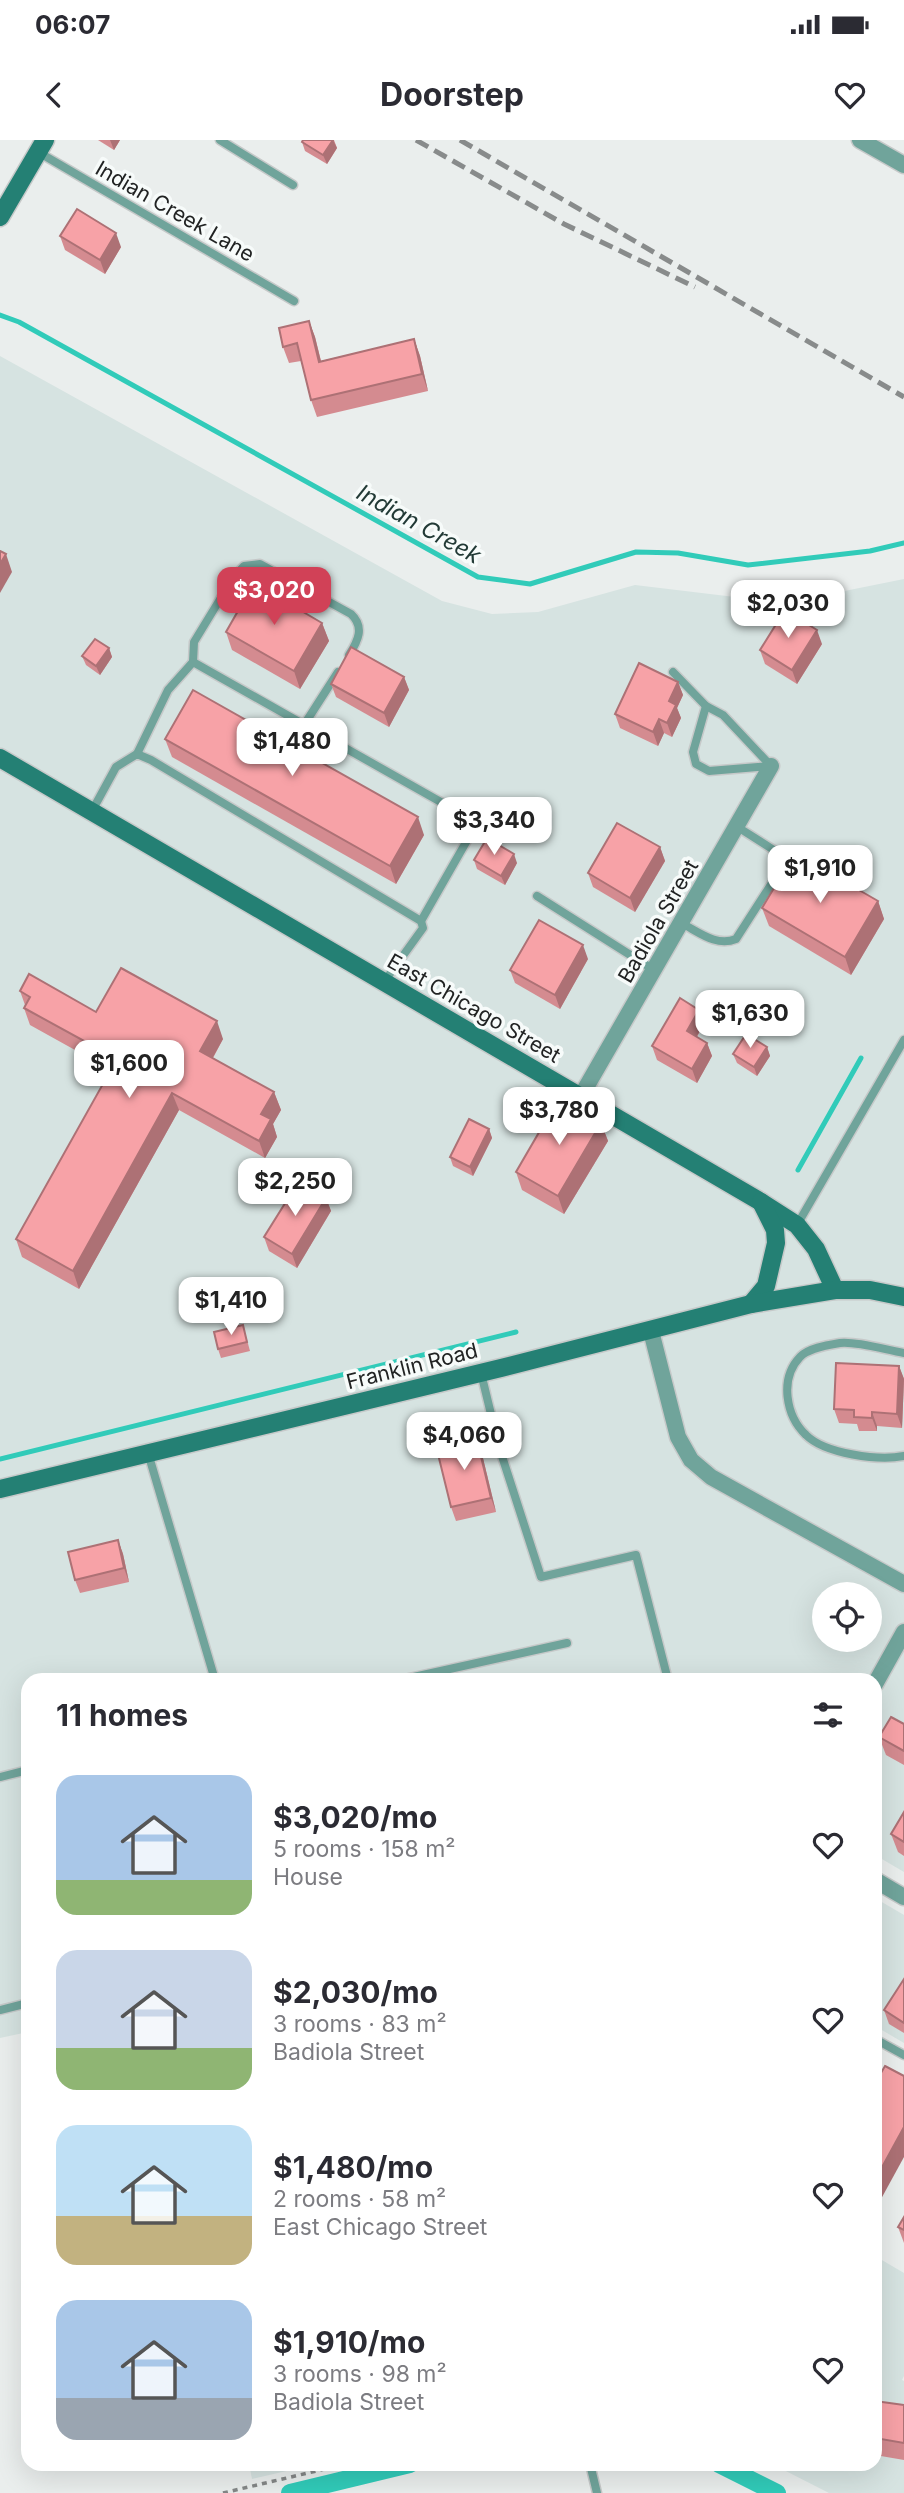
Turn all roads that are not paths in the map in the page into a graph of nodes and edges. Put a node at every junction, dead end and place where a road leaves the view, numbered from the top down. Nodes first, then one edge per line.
1 (220, 140) edge
2 (860, 140) edge
3 (41, 146) edge
4 (904, 165) edge
5 (293, 185) dead end
6 (0, 217) edge
7 (294, 301) dead end
8 (193, 662) junction
9 (673, 672) dead end
10 (706, 706) junction
11 (304, 725) junction
12 (137, 754) junction
13 (0, 758) edge
14 (771, 766) junction
15 (92, 811) junction
16 (736, 826) junction
17 (537, 896) dead end
18 (421, 920) junction
19 (681, 923) junction
20 (654, 970) junction
21 (384, 982) junction
22 (904, 1040) edge
23 (581, 1097) junction
24 (761, 1202) junction
25 (797, 1225) junction
26 (835, 1290) junction
27 (904, 1297) edge
28 (751, 1304) junction
29 (651, 1331) junction
30 (904, 1353) edge
31 (481, 1373) junction
32 (148, 1453) junction
33 (904, 1456) edge
34 (0, 1489) edge
35 (904, 1584) edge
36 (904, 1632) edge
37 (567, 1643) dead end
38 (213, 1673) edge
39 (432, 1673) edge
40 (666, 1673) edge
41 (881, 1673) edge
42 (21, 1772) edge
43 (0, 1777) edge
44 (882, 1884) edge
45 (904, 1896) edge
46 (21, 2005) edge
47 (0, 2010) edge
48 (882, 2043) edge
49 (904, 2055) edge
50 (592, 2471) edge
51 (597, 2493) edge

1 - 5 lane
2 - 4 street
3 - 6 street
3 - 7 lane, Indian Creek Lane
8 - 11 lane
8 - 11 lane
8 - 12 lane
9 - 10 lane
10 - 14 lane
10 - 14 lane
11 - 18 lane
12 - 15 lane
12 - 18 lane
13 - 15 street, East Chicago Street
14 - 16 street, Badiola Street
15 - 21 street, East Chicago Street
16 - 19 street, Badiola Street
16 - 19 lane
17 - 20 lane
18 - 21 lane
19 - 20 street, Badiola Street
20 - 23 street, Badiola Street
21 - 23 street, East Chicago Street
22 - 25 lane
23 - 24 street, East Chicago Street
24 - 25 street, East Chicago Street
24 - 28 street
25 - 26 street, East Chicago Street
26 - 27 street
26 - 28 street, Franklin Road
28 - 29 street, Franklin Road
29 - 31 street, Franklin Road
29 - 35 street
30 - 33 lane
31 - 32 street, Franklin Road
31 - 40 lane
32 - 34 street, Franklin Road
32 - 38 lane
36 - 41 street
37 - 39 lane
42 - 43 lane
44 - 45 street
46 - 47 lane
48 - 49 lane
50 - 51 lane

